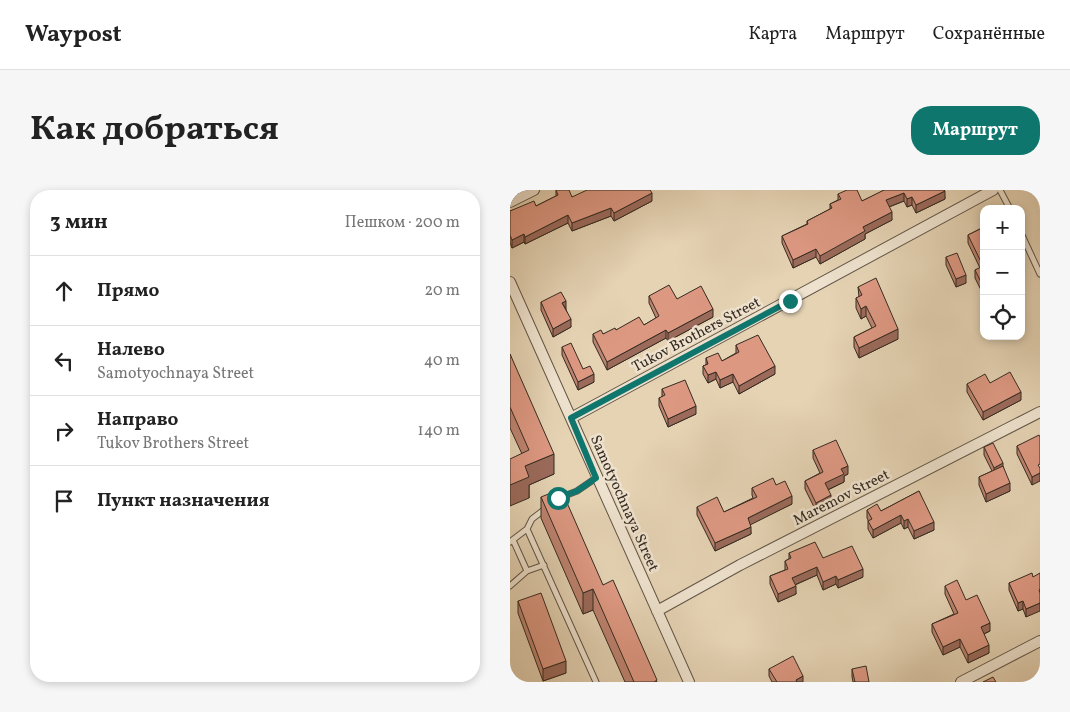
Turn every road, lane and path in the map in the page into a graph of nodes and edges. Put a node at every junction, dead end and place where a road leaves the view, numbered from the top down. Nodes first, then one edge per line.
1 (534, 190) edge
2 (993, 190) edge
3 (1000, 190) edge
4 (510, 202) edge
5 (1008, 205) edge
6 (1025, 242) edge
7 (1040, 274) edge
8 (510, 283) edge
9 (1040, 412) edge
10 (571, 418) junction
11 (596, 478) junction
12 (527, 529) junction
13 (512, 541) edge
14 (544, 565) junction
15 (526, 571) junction
16 (510, 586) edge
17 (658, 611) junction
18 (1040, 641) edge
19 (596, 682) edge
20 (689, 682) edge
21 (961, 682) edge

1 - 4 street
2 - 10 street, Tukov Brothers Street
3 - 5 lane
6 - 7 lane
8 - 10 street, Samotyochnaya Street
9 - 17 street, Maremov Street
10 - 11 street, Samotyochnaya Street
11 - 12 lane
11 - 17 street, Samotyochnaya Street
12 - 13 lane
12 - 14 lane
13 - 15 lane
14 - 15 lane
14 - 19 lane
15 - 16 lane
17 - 20 street, Samotyochnaya Street
18 - 21 street

